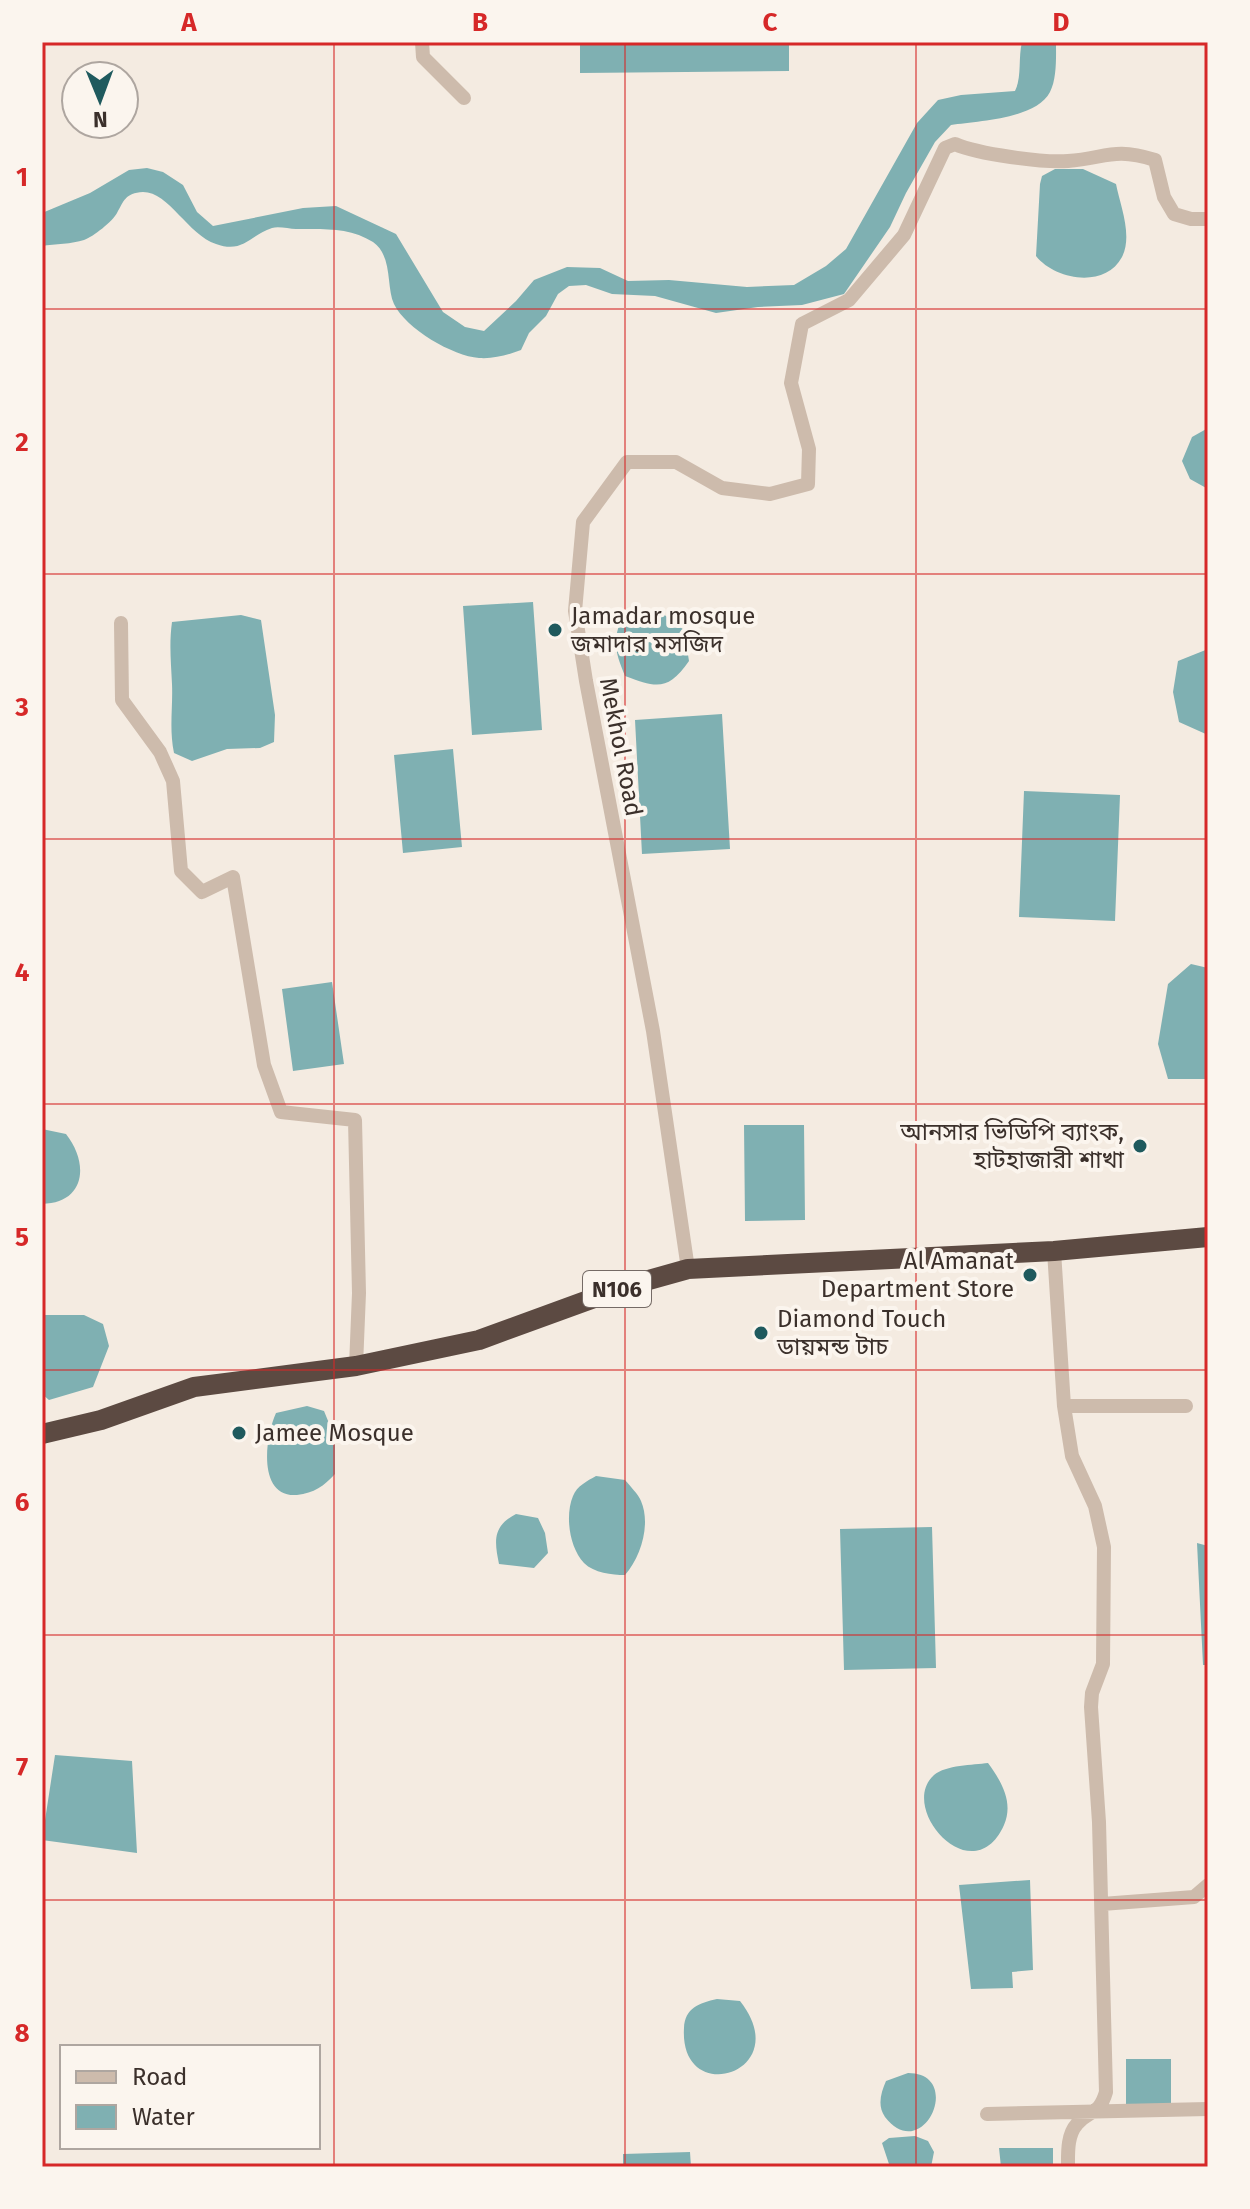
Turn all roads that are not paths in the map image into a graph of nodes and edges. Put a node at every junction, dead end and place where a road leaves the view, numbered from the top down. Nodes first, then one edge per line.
1 (422, 42) edge
2 (464, 98) dead end
3 (1208, 219) edge
4 (121, 623) dead end
5 (1208, 1237) edge
6 (1054, 1251) junction
7 (688, 1269) junction
8 (356, 1366) junction
9 (1064, 1406) junction
10 (1186, 1406) dead end
11 (42, 1434) edge
12 (1208, 1885) edge
13 (1102, 1904) junction
14 (1208, 2109) edge
15 (1095, 2113) junction
16 (987, 2114) dead end
17 (1068, 2167) edge

1 - 2 street
3 - 7 street, Mekhol Road
4 - 8 street
5 - 6 highway, N106
6 - 7 highway, N106
6 - 9 street
7 - 8 highway, N106
8 - 11 highway, N106
9 - 10 street
9 - 13 street
12 - 13 street
13 - 15 street
14 - 15 street
15 - 16 street
15 - 17 street

